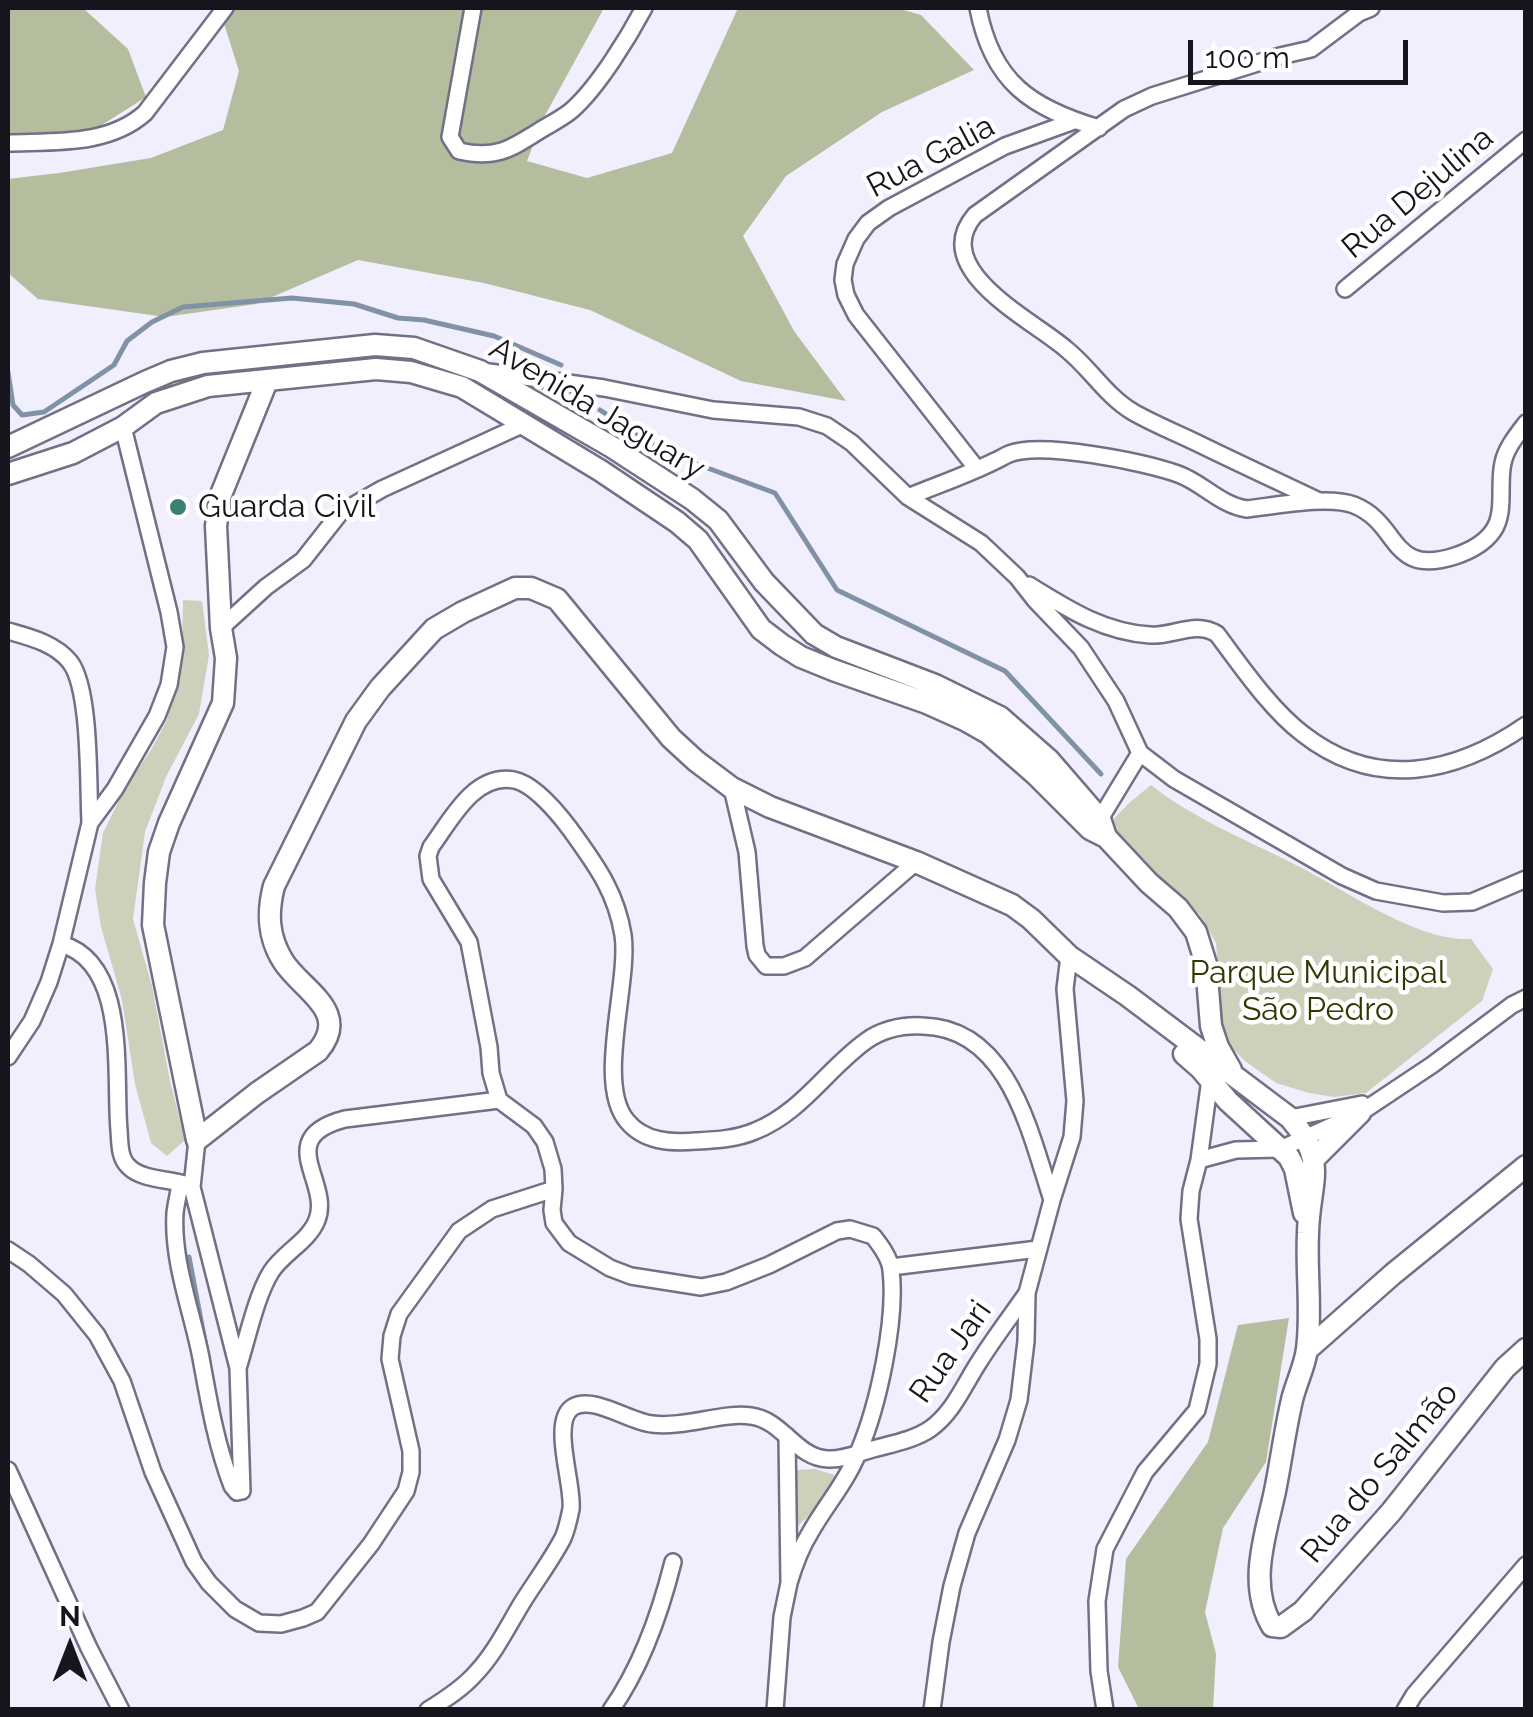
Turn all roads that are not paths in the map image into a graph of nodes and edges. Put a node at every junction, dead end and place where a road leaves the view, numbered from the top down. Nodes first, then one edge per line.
1 (225, 8) edge
2 (473, 8) edge
3 (644, 8) edge
4 (978, 8) edge
5 (1371, 8) edge
6 (1074, 121) junction
7 (1098, 128) junction
8 (1526, 140) edge
9 (8, 144) edge
10 (1345, 289) dead end
11 (332, 348) junction
12 (480, 370) junction
13 (318, 375) junction
14 (266, 382) junction
15 (1526, 423) edge
16 (522, 425) junction
17 (123, 427) junction
18 (8, 447) edge
19 (977, 468) junction
20 (8, 474) edge
21 (908, 497) junction
22 (1319, 501) junction
23 (1018, 577) junction
24 (220, 628) junction
25 (8, 631) edge
26 (846, 650) junction
27 (833, 670) junction
28 (1526, 725) edge
29 (1140, 753) junction
30 (732, 788) junction
31 (90, 823) junction
32 (1098, 828) junction
33 (916, 862) junction
34 (1526, 879) edge
35 (61, 944) junction
36 (1068, 956) junction
37 (1207, 981) junction
38 (1128, 996) junction
39 (1526, 998) edge
40 (1200, 1011) junction
41 (1163, 1022) junction
42 (8, 1057) edge
43 (1205, 1067) junction
44 (1244, 1084) junction
45 (1385, 1096) junction
46 (499, 1100) junction
47 (1228, 1101) junction
48 (1360, 1112) junction
49 (1290, 1118) junction
50 (1304, 1136) junction
51 (197, 1140) junction
52 (1280, 1148) junction
53 (1314, 1158) junction
54 (1199, 1160) junction
55 (1526, 1166) edge
56 (186, 1185) junction
57 (554, 1189) junction
58 (1052, 1200) junction
59 (1308, 1230) junction
60 (1038, 1249) junction
61 (8, 1250) edge
62 (891, 1267) junction
63 (1026, 1293) junction
64 (1526, 1349) edge
65 (1307, 1350) junction
66 (238, 1368) junction
67 (788, 1436) junction
68 (858, 1454) junction
69 (8, 1470) edge
70 (673, 1562) dead end
71 (1526, 1566) edge
72 (788, 1584) junction
73 (121, 1710) edge
74 (428, 1710) edge
75 (611, 1710) edge
76 (774, 1710) edge
77 (932, 1710) edge
78 (1105, 1710) edge
79 (1405, 1710) edge

1 - 9 street
2 - 3 street
4 - 6 street
5 - 7 street
6 - 7 street
6 - 19 street, Rua Galia
7 - 22 street
8 - 10 street, Rua Dejulina
11 - 12 street, Avenida Jaguary
11 - 13 street
11 - 18 street, Avenida Jaguary
12 - 21 street
12 - 26 street, Avenida Jaguary
13 - 14 street, Avenida Jaguary
13 - 16 street, Avenida Jaguary
14 - 17 street, Avenida Jaguary
14 - 24 street
15 - 22 street
16 - 24 street
16 - 27 street, Avenida Jaguary
17 - 20 street, Avenida Jaguary
17 - 31 street
19 - 21 street
19 - 22 street
21 - 23 street
23 - 28 street
23 - 29 street
24 - 51 street
25 - 31 street
26 - 27 street
26 - 32 street, Avenida Jaguary
27 - 32 street, Avenida Jaguary
29 - 32 street
29 - 34 street
30 - 33 street
30 - 33 street
30 - 51 street
31 - 35 street
32 - 37 street, Avenida Jaguary
33 - 36 street
35 - 42 street
35 - 56 street
36 - 38 street
36 - 58 street
37 - 40 street
37 - 44 street, Avenida Jaguary
38 - 41 street
38 - 43 street
39 - 45 street
40 - 41 street
40 - 43 street
41 - 43 street
43 - 44 street
43 - 47 street
43 - 54 street
44 - 47 street
44 - 49 street
45 - 48 street
45 - 49 street
46 - 57 street
46 - 58 street
46 - 66 street
47 - 52 street
48 - 50 street
48 - 53 street
49 - 50 street
50 - 52 street
50 - 53 street
51 - 56 street
52 - 54 street
52 - 59 street
53 - 59 street
54 - 78 street
55 - 65 street
56 - 66 street
56 - 66 street
57 - 61 street
57 - 62 street
58 - 60 street
59 - 65 street
60 - 62 street
60 - 63 street
62 - 68 street
63 - 68 street, Rua Jari
63 - 77 street
64 - 65 street, Rua do Salmão
67 - 68 street, Rua Jari
67 - 72 street
67 - 74 street, Rua Jari
68 - 72 street
69 - 73 street
70 - 75 street
71 - 79 street
72 - 76 street

